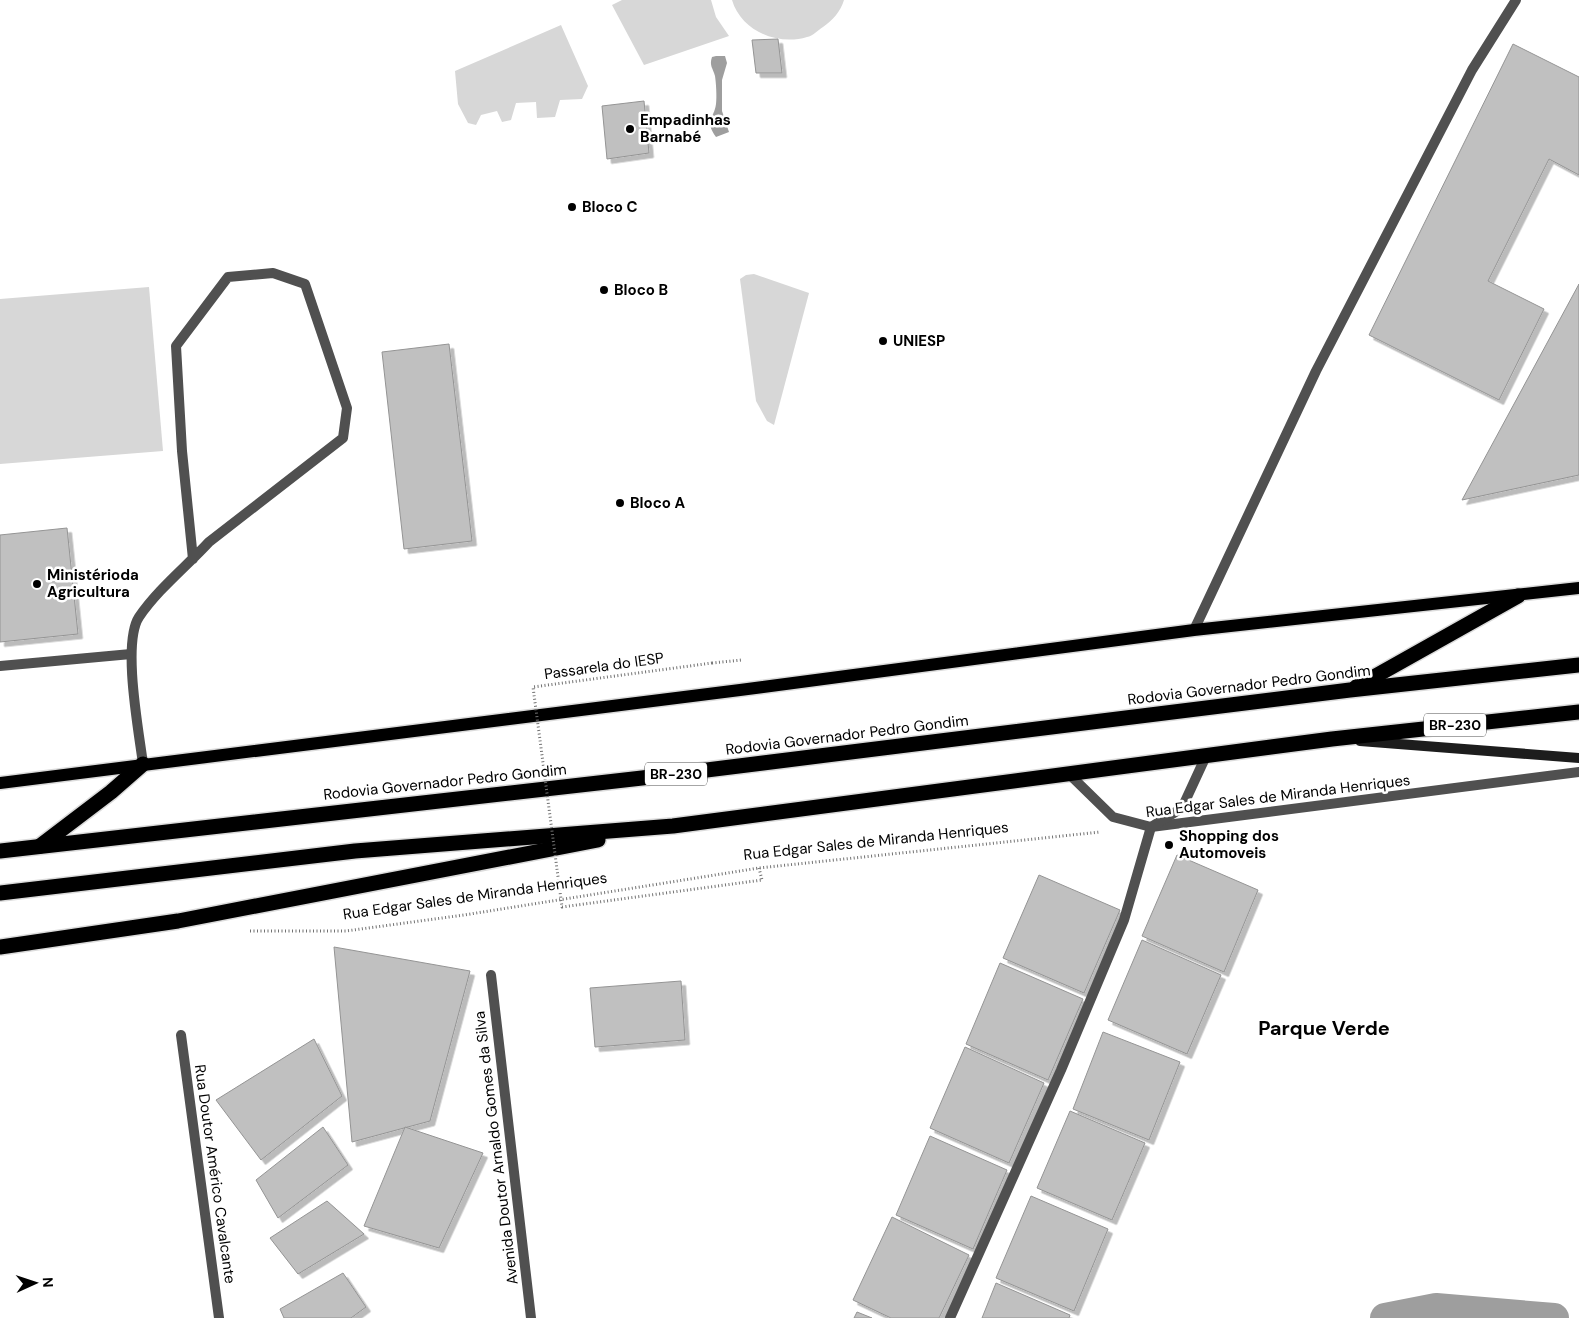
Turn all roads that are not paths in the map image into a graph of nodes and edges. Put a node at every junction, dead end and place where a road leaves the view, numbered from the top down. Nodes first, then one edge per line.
1 (1516, 0) edge
2 (193, 559) junction
3 (1579, 588) edge
4 (1518, 596) junction
5 (1194, 630) junction
6 (131, 654) junction
7 (1579, 665) edge
8 (0, 666) edge
9 (1350, 690) junction
10 (1579, 712) edge
11 (1332, 739) junction
12 (1206, 756) junction
13 (1579, 758) edge
14 (143, 764) junction
15 (1579, 772) edge
16 (1069, 774) junction
17 (0, 783) edge
18 (673, 826) junction
19 (1151, 827) junction
20 (40, 846) junction
21 (0, 851) edge
22 (0, 893) edge
23 (0, 946) edge
24 (491, 975) dead end
25 (181, 1035) dead end
26 (219, 1318) edge
27 (531, 1318) edge
28 (950, 1318) edge

1 - 5 street
2 - 2 street
2 - 6 street
3 - 4 main road
4 - 5 main road
4 - 9 highway
5 - 14 main road
6 - 8 street
6 - 14 street
7 - 9 highway, Rodovia Governador Pedro Gondim / BR-230
9 - 20 highway, Rodovia Governador Pedro Gondim / BR-230
10 - 11 highway, BR-230
11 - 12 highway, BR-230
11 - 13 main road
12 - 16 highway, BR-230
12 - 19 street
14 - 17 main road
14 - 20 highway
15 - 19 street, Rua Edgar Sales de Miranda Henriques
16 - 18 highway, BR-230
16 - 19 street
18 - 22 highway, BR-230
18 - 23 highway
19 - 28 street
20 - 21 highway, Rodovia Governador Pedro Gondim / BR-230
24 - 27 street, Avenida Doutor Arnaldo Gomes da Silva
25 - 26 street, Rua Doutor Américo Cavalcante

